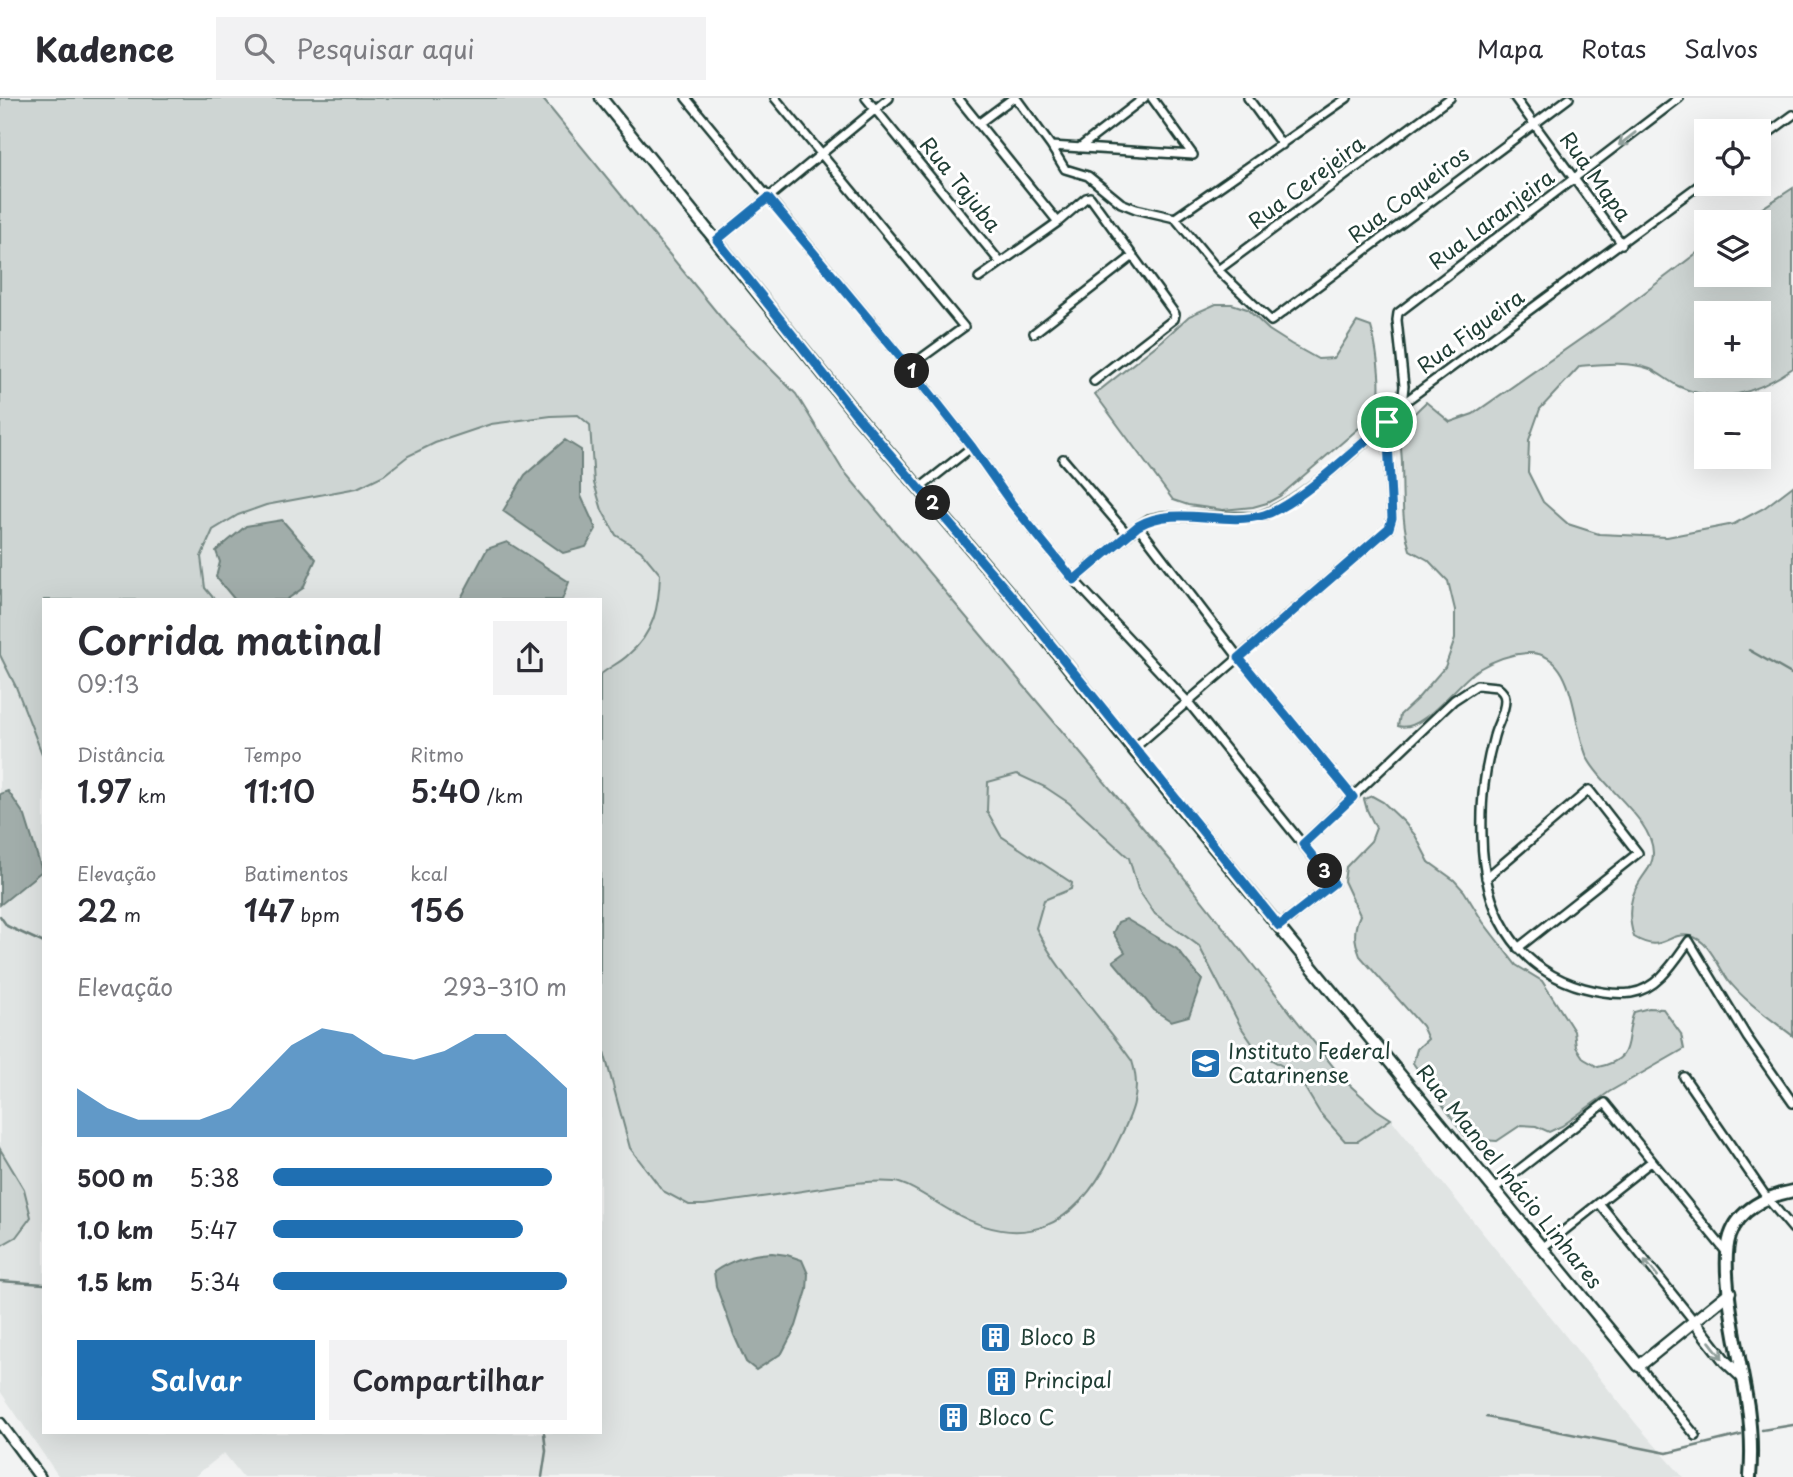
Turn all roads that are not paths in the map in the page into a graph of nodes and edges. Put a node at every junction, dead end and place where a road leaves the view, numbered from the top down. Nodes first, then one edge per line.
1 (601, 98) edge
2 (686, 98) edge
3 (775, 98) edge
4 (866, 98) edge
5 (890, 98) edge
6 (958, 98) edge
7 (1014, 98) edge
8 (1144, 98) edge
9 (1152, 98) edge
10 (1248, 98) edge
11 (1347, 98) edge
12 (1450, 98) edge
13 (1515, 98) edge
14 (1569, 98) edge
15 (1679, 98) edge
16 (876, 110) junction
17 (1793, 115) edge
18 (978, 124) junction
19 (1534, 124) junction
20 (1771, 132) edge
21 (1282, 145) junction
22 (1051, 146) junction
23 (1078, 148) junction
24 (822, 154) junction
25 (1575, 180) junction
26 (1694, 189) edge
27 (768, 198) junction
28 (1175, 218) junction
29 (1058, 222) junction
30 (717, 240) junction
31 (1622, 244) junction
32 (1133, 256) junction
33 (1000, 262) junction
34 (1218, 270) junction
35 (979, 278) dead end
36 (1034, 333) dead end
37 (909, 367) junction
38 (1094, 381) dead end
39 (1402, 404) junction
40 (1387, 422) junction
41 (972, 447) junction
42 (1063, 459) dead end
43 (920, 488) junction
44 (1138, 526) junction
45 (1128, 535) junction
46 (1074, 580) junction
47 (1239, 658) junction
48 (1188, 702) junction
49 (1133, 749) junction
50 (1353, 797) junction
51 (1303, 844) junction
52 (1486, 878) junction
53 (1279, 926) junction
54 (1518, 948) junction
55 (1684, 1077) dead end
56 (1793, 1103) edge
57 (1652, 1161) junction
58 (1494, 1189) junction
59 (1793, 1191) edge
60 (1767, 1198) junction
61 (1599, 1203) junction
62 (1793, 1230) edge
63 (1542, 1248) junction
64 (1727, 1253) junction
65 (1730, 1292) junction
66 (1694, 1321) junction
67 (1639, 1366) junction
68 (1742, 1377) junction
69 (0, 1423) edge
70 (1696, 1436) dead end
71 (40, 1477) edge
72 (1750, 1477) edge

1 - 30 main road, Rua Manoel Inácio Linhares
2 - 27 street
3 - 24 street
4 - 16 street, Rua Tajuba
5 - 16 street
6 - 18 street
7 - 18 street
7 - 22 street
8 - 23 street
9 - 23 street
10 - 21 street
11 - 21 street
12 - 34 street, Rua Cerejeira
13 - 19 street, Rua Mapa
14 - 19 street, Rua Coqueiros
15 -> 25 street, Rua Laranjeira
16 - 24 street
16 - 33 street, Rua Tajuba
17 - 20 street
18 - 29 street
19 - 25 street, Rua Mapa
19 - 34 street, Rua Coqueiros
21 - 28 street
22 - 23 street
22 - 28 street
24 - 27 street
24 - 37 street
25 - 31 street, Rua Mapa
25 - 39 street, Rua Laranjeira
26 - 31 street, Rua Figueira
27 - 30 street
27 - 37 street
28 - 34 street
29 - 32 street
29 - 33 street
30 - 43 main road, Rua Manoel Inácio Linhares
31 - 39 street, Rua Figueira
32 - 36 street
32 - 38 street
33 - 35 street
37 - 41 street
39 - 40 street, Rua Figueira
40 - 44 street, Rua Figueira
40 - 47 street
41 - 43 street
41 - 46 street
42 - 45 street
43 - 49 main road, Rua Manoel Inácio Linhares
44 - 45 street, Rua Figueira
44 - 47 street
45 - 46 street, Rua Figueira
46 - 48 street
47 - 48 street
47 - 50 street
48 - 49 street
48 - 51 street
49 - 53 main road, Rua Manoel Inácio Linhares
50 - 51 street
50 - 52 street
51 - 53 street
52 - 54 street
52 - 54 street
53 - 58 main road, Rua Manoel Inácio Linhares
54 - 56 street
55 - 60 street
57 - 58 street
57 - 61 street
57 - 64 street
58 - 63 main road, Rua Manoel Inácio Linhares
59 - 60 main road
60 - 62 street
60 - 64 main road
61 - 63 street
66 -> 61 street
63 - 67 main road, Rua Manoel Inácio Linhares
64 - 65 main road
65 - 66 main road
65 - 68 main road
66 - 67 main road
66 -> 68 main road
67 - 70 street, Rua Manoel Inácio Linhares
68 - 72 main road
69 - 71 street

